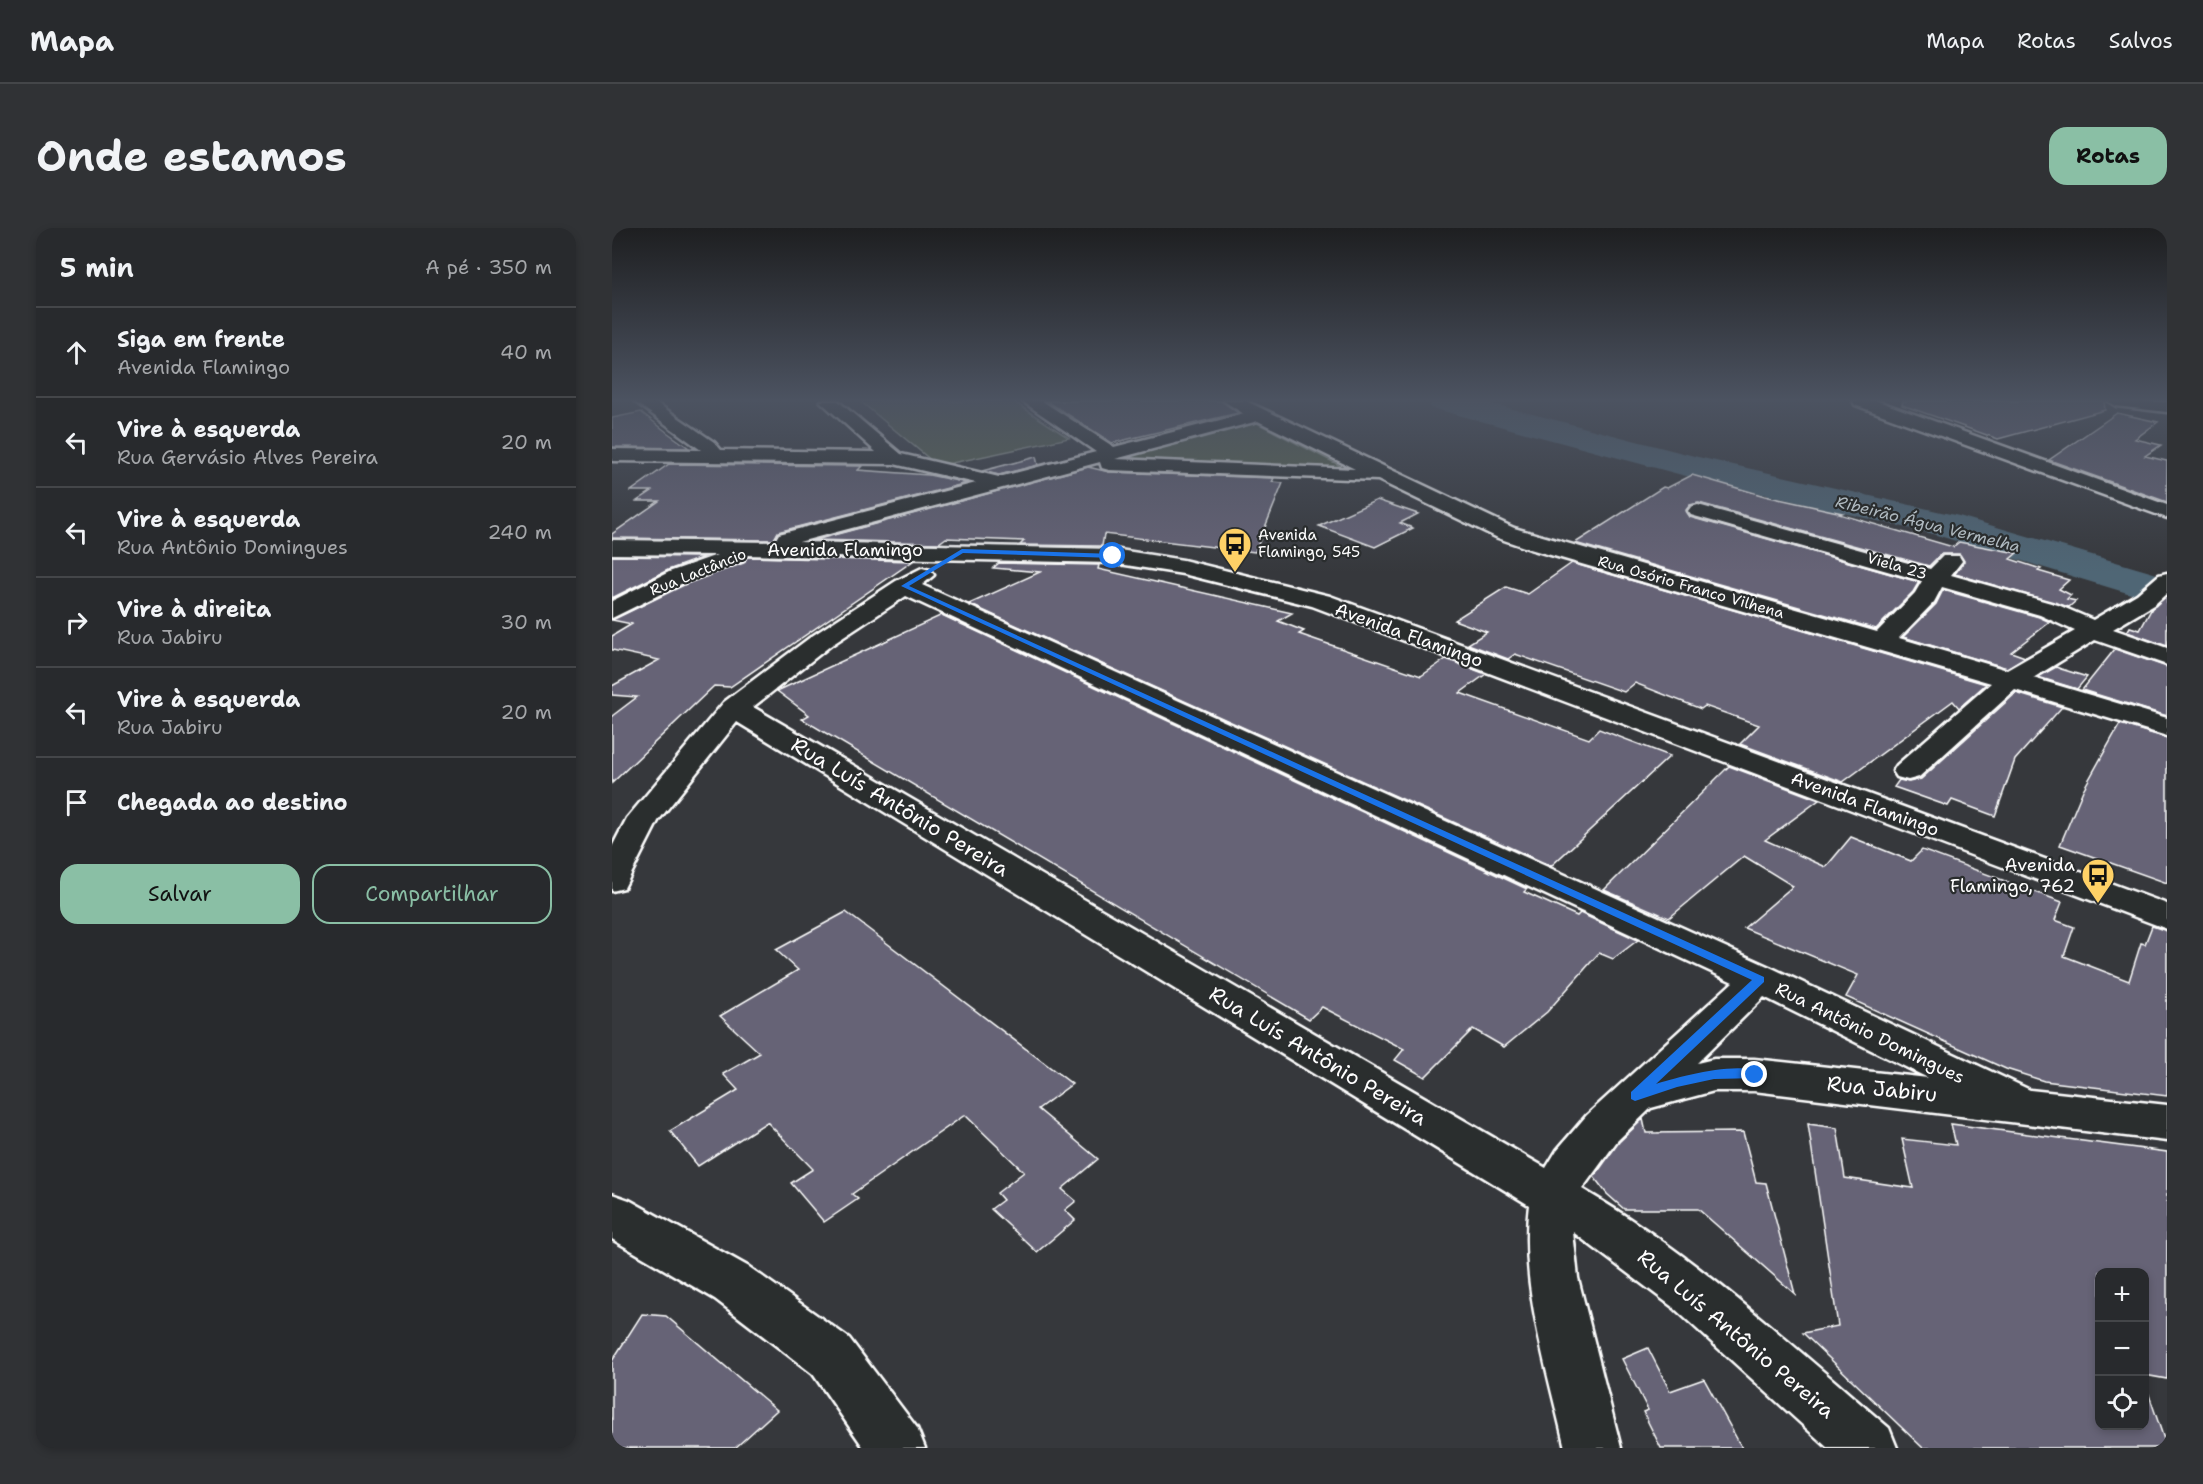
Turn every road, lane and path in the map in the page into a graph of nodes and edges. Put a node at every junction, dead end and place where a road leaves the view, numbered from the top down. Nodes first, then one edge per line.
1 (882, 458) edge
2 (894, 458) joint
3 (1092, 458) edge
4 (1347, 458) edge
5 (2018, 458) edge
6 (1080, 461) junction
7 (1386, 477) junction
8 (997, 482) junction
9 (1698, 511) dead end
10 (2167, 512) edge
11 (612, 547) edge
12 (753, 549) junction
13 (962, 551) junction
14 (1953, 558) dead end
15 (1936, 577) junction
16 (904, 586) junction
17 (2158, 588) edge
18 (612, 611) edge
19 (2094, 629) junction
20 (1882, 641) junction
21 (2167, 657) edge
22 (2010, 680) junction
23 (734, 708) junction
24 (2167, 727) edge
25 (1908, 771) dead end
26 (612, 880) edge
27 (2167, 917) edge
28 (1760, 980) junction
29 (1635, 1096) junction
30 (2019, 1104) junction
31 (2167, 1123) edge
32 (1553, 1196) junction
33 (613, 1218) edge
34 (897, 1448) edge
35 (1593, 1448) edge
36 (1869, 1448) edge

1 - 2 street
2 - 8 street
3 - 6 street
4 - 7 street, Rua Osório Franco Vilhena
5 - 10 street
6 - 7 street
6 - 8 street
7 - 20 street, Rua Osório Franco Vilhena
8 - 12 street
9 - 15 street, Viela 23
11 - 12 street, Avenida Flamingo
12 - 13 street, Avenida Flamingo
12 - 18 street, Rua Lactâncio
13 - 16 street
13 - 27 street, Avenida Flamingo
14 - 15 street
15 - 19 street, Viela 23
15 - 20 street
16 - 23 street
16 - 28 street, Rua Antônio Domingues
17 - 19 street
19 - 21 street, Viela 23
19 - 22 street
20 - 22 street, Rua Osório Franco Vilhena
22 - 24 street, Rua Osório Franco Vilhena
22 - 25 street
23 - 26 street
23 - 32 street, Rua Luís Antônio Pereira
28 - 29 street, Rua Jabiru
28 - 30 street, Rua Antônio Domingues
29 - 30 street, Rua Jabiru
29 - 32 street, Rua Jabiru
30 - 31 street, Rua Jabiru
32 - 35 street
32 - 36 street, Rua Luís Antônio Pereira
33 - 34 street

